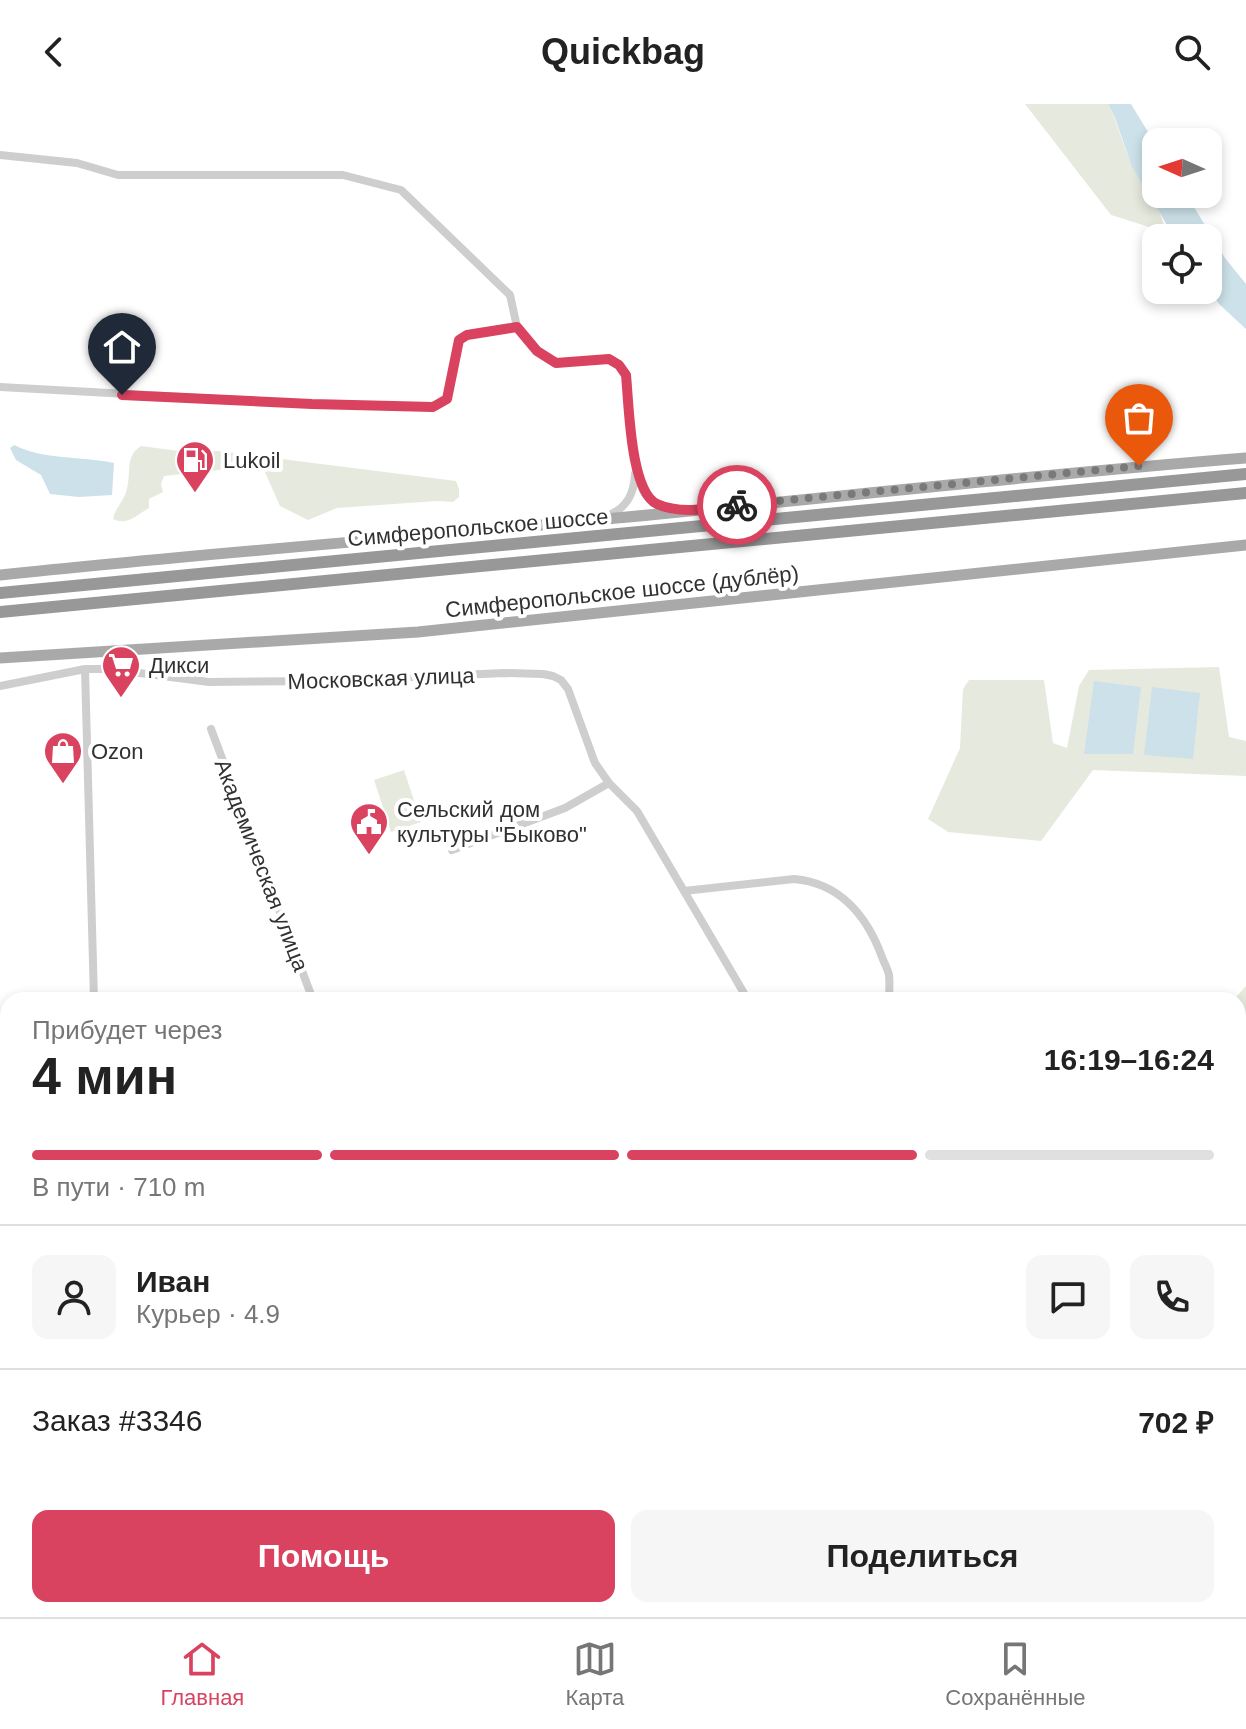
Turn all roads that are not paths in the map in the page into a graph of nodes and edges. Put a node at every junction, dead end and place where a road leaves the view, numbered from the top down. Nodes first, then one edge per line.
1 (0, 155) edge
2 (517, 327) junction
3 (0, 387) edge
4 (1246, 458) edge
5 (636, 465) junction
6 (1246, 474) edge
7 (1246, 493) edge
8 (689, 510) junction
9 (597, 520) junction
10 (1246, 545) edge
11 (0, 575) edge
12 (0, 593) edge
13 (0, 612) edge
14 (0, 658) edge
15 (85, 669) junction
16 (0, 686) edge
17 (211, 729) dead end
18 (609, 783) junction
19 (452, 850) dead end
20 (684, 891) junction
21 (94, 992) edge
22 (310, 992) edge
23 (743, 992) edge
24 (889, 992) edge

1 - 2 street
2 - 3 street
2 - 5 street
4 - 8 main road
5 - 8 street
5 - 9 street
6 - 12 highway, Симферопольское шоссе
7 - 13 highway, Симферопольское шоссе
8 - 9 main road
9 - 11 main road
10 - 14 main road, Симферопольское шоссе (дублёр)
15 - 16 street, Московская улица
15 - 18 street, Московская улица
15 - 21 street
17 - 22 street, Академическая улица
18 - 19 street
18 - 20 street, Московская улица
20 - 23 street, Московская улица
20 - 24 street

